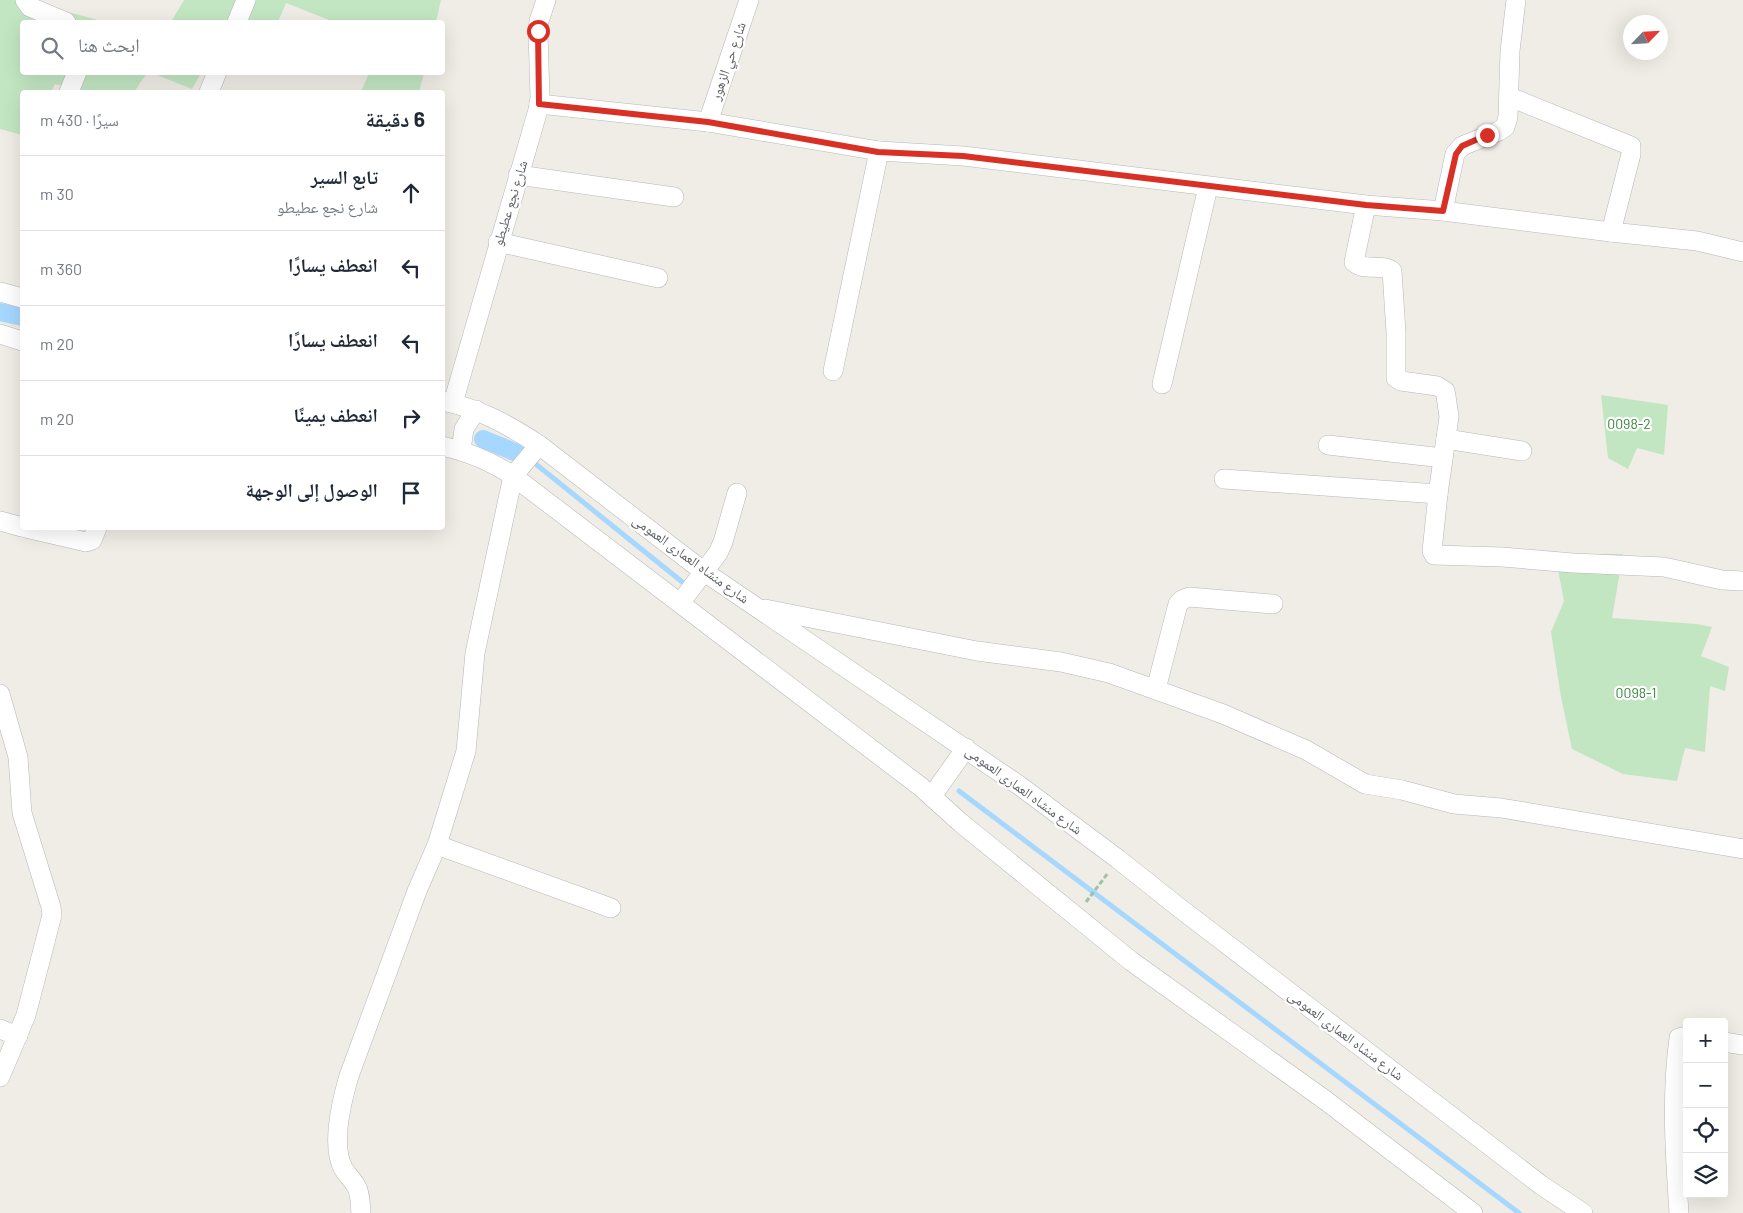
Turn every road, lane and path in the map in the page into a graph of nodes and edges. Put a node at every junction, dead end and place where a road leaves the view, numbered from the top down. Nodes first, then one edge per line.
1 (25, 0) edge
2 (246, 0) edge
3 (546, 0) edge
4 (749, 0) edge
5 (1516, 0) edge
6 (61, 20) edge
7 (238, 20) edge
8 (76, 75) edge
9 (216, 75) edge
10 (71, 90) edge
11 (210, 90) edge
12 (1510, 97) junction
13 (539, 104) junction
14 (708, 122) junction
15 (878, 152) junction
16 (518, 175) junction
17 (1208, 186) junction
18 (674, 197) dead end
19 (1366, 205) junction
20 (1443, 211) junction
21 (1611, 232) junction
22 (498, 242) junction
23 (1743, 252) edge
24 (658, 278) dead end
25 (0, 292) edge
26 (20, 297) edge
27 (0, 334) edge
28 (20, 340) edge
29 (833, 371) dead end
30 (1162, 384) dead end
31 (448, 402) edge
32 (476, 410) junction
33 (1446, 439) junction
34 (539, 445) junction
35 (1328, 445) dead end
36 (445, 447) edge
37 (461, 450) junction
38 (1522, 451) dead end
39 (1443, 458) junction
40 (513, 476) junction
41 (1224, 479) dead end
42 (737, 493) dead end
43 (1438, 494) junction
44 (0, 521) edge
45 (20, 526) edge
46 (37, 530) edge
47 (96, 530) edge
48 (703, 571) junction
49 (1743, 582) edge
50 (680, 603) junction
51 (1272, 604) dead end
52 (756, 607) junction
53 (1156, 689) junction
54 (0, 694) edge
55 (966, 748) junction
56 (932, 796) junction
57 (437, 845) junction
58 (1743, 849) edge
59 (1107, 874) dead end
60 (1082, 907) dead end
61 (611, 908) dead end
62 (0, 1029) edge
63 (18, 1036) junction
64 (1683, 1037) edge
65 (1728, 1043) edge
66 (1743, 1045) edge
67 (2, 1069) edge
68 (361, 1213) edge
69 (1472, 1213) edge
70 (1583, 1213) edge
71 (1679, 1213) edge

1 - 6 street
2 - 7 street
3 - 13 street, شارع نجع عطيطو
4 - 14 street, شارع حي الزهور
5 - 12 street
8 - 10 street
9 - 11 street
12 - 20 street
12 - 21 street
13 - 14 street
13 - 16 street, شارع نجع عطيطو
14 - 15 street
15 - 17 street
15 - 29 street
16 - 18 street
16 - 22 street, شارع نجع عطيطو
17 - 19 street
17 - 30 street
19 - 20 street
19 - 33 street
20 - 21 street
21 - 23 street
22 - 24 street
22 - 31 street, شارع نجع عطيطو
25 - 26 street
27 - 28 street
31 - 32 street, شارع منشاه العمارى العمومى
32 - 34 street, شارع منشاه العمارى العمومى
32 - 37 street
33 - 38 street
33 - 39 street
34 - 40 street
34 - 48 street, شارع منشاه العمارى العمومى
35 - 39 street
36 - 37 street
37 - 40 street
39 - 43 street
40 - 50 street
40 - 57 street
41 - 43 street
42 - 48 street
43 - 49 street
44 - 45 street
46 - 47 street
48 - 50 street
48 - 52 street, شارع منشاه العمارى العمومى
50 - 56 street
51 - 53 street
52 - 53 street
52 - 55 street, شارع منشاه العمارى العمومى
53 - 58 street
54 - 63 street
55 - 56 street
55 - 70 street, شارع منشاه العمارى العمومى
56 - 69 street
57 - 61 street
57 - 68 street
59 - 60 path
62 - 63 street
63 - 67 street
64 - 71 street
65 - 66 street

